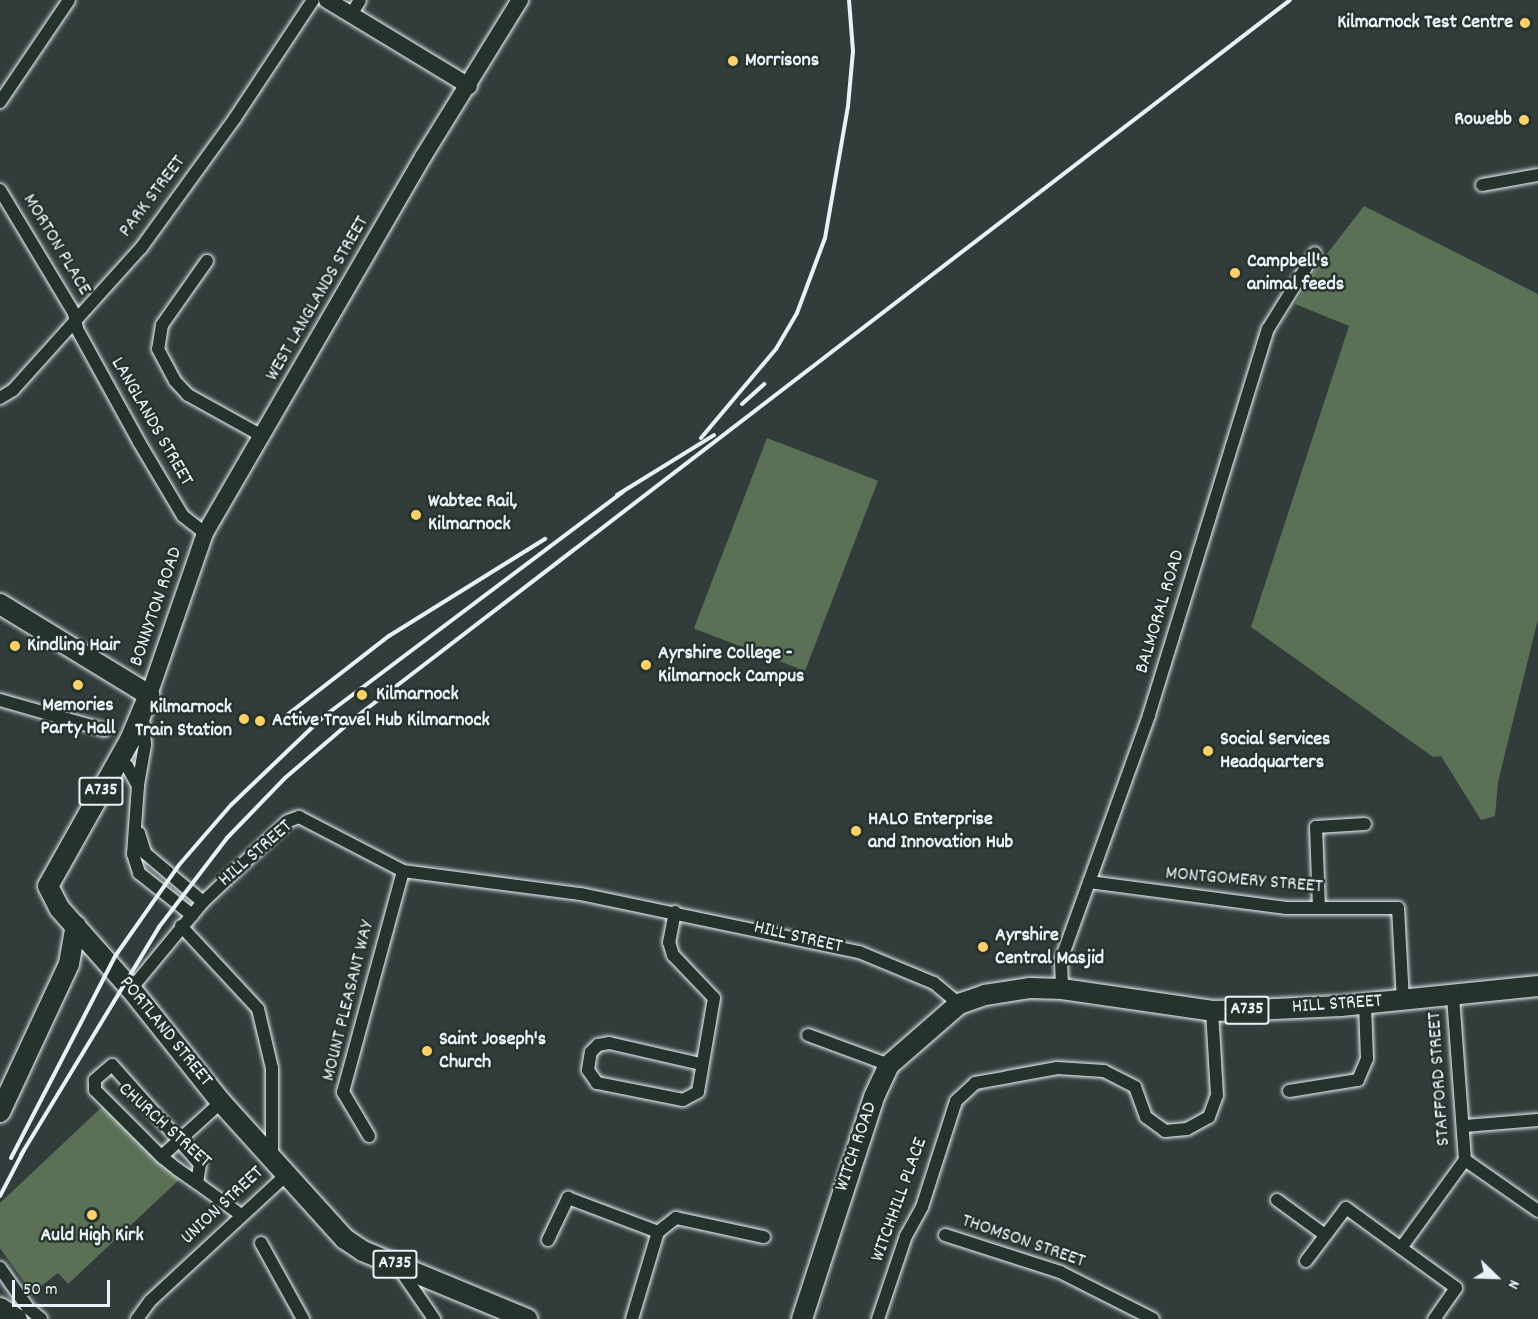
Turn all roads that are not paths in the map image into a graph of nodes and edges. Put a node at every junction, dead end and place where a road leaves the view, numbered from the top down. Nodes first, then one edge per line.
1 (69, 0) edge
2 (313, 0) edge
3 (327, 0) edge
4 (360, 0) edge
5 (520, 0) edge
6 (351, 15) junction
7 (469, 86) junction
8 (0, 102) edge
9 (1538, 175) edge
10 (1482, 185) dead end
11 (0, 190) edge
12 (1315, 253) dead end
13 (207, 261) dead end
14 (75, 321) junction
15 (0, 398) edge
16 (262, 436) junction
17 (205, 532) junction
18 (0, 604) edge
19 (149, 694) junction
20 (0, 700) edge
21 (143, 715) junction
22 (105, 730) dead end
23 (116, 765) junction
24 (138, 786) junction
25 (1365, 824) dead end
26 (138, 829) junction
27 (403, 871) junction
28 (1089, 882) junction
29 (203, 902) junction
30 (1319, 908) junction
31 (675, 912) junction
32 (192, 915) junction
33 (76, 926) junction
34 (181, 926) junction
35 (1538, 986) edge
36 (132, 989) junction
37 (1062, 989) junction
38 (1454, 995) junction
39 (1402, 1000) junction
40 (959, 1004) junction
41 (1365, 1004) junction
42 (1212, 1011) junction
43 (808, 1035) dead end
44 (701, 1064) junction
45 (890, 1065) junction
46 (1289, 1091) dead end
47 (221, 1102) junction
48 (0, 1112) edge
49 (1538, 1120) edge
50 (1465, 1125) junction
51 (369, 1136) dead end
52 (179, 1140) junction
53 (163, 1155) junction
54 (1465, 1160) junction
55 (279, 1168) junction
56 (197, 1183) junction
57 (1276, 1200) dead end
58 (1538, 1211) edge
59 (241, 1215) junction
60 (658, 1233) junction
61 (1325, 1234) junction
62 (945, 1235) dead end
63 (764, 1237) dead end
64 (548, 1240) dead end
65 (261, 1244) dead end
66 (1401, 1248) junction
67 (1306, 1261) dead end
68 (397, 1265) junction
69 (0, 1268) edge
70 (0, 1308) edge
71 (17, 1319) edge
72 (41, 1319) edge
73 (137, 1319) edge
74 (303, 1319) edge
75 (434, 1319) edge
76 (527, 1319) edge
77 (632, 1319) edge
78 (802, 1319) edge
79 (878, 1319) edge
80 (1153, 1319) edge
81 (1434, 1319) edge

1 - 8 street
2 - 14 street, PARK STREET
3 - 6 street
4 - 6 street
5 - 7 street
6 - 7 street
7 - 16 street, WEST LANGLANDS STREET
9 - 10 street
11 - 14 street, MORTON PLACE
12 - 28 street, BALMORAL ROAD
13 - 16 street
14 - 15 street, PARK STREET
14 - 17 street, LANGLANDS STREET
16 - 17 street, WEST LANGLANDS STREET
17 - 19 street, BONNYTON ROAD
18 - 19 main road
19 - 21 main road, A735
20 - 22 street
21 - 23 main road, A735
21 - 24 street
23 - 24 street
23 - 33 main road, PORTLAND STREET / A735
24 - 26 street
25 - 30 street
26 - 29 street
26 - 32 street
27 - 29 street, HILL STREET
27 - 31 street, HILL STREET
27 - 51 street, MOUNT PLEASANT WAY
28 - 30 street, MONTGOMERY STREET
28 - 37 street, BALMORAL ROAD
29 - 32 street, HILL STREET
30 - 39 street, MONTGOMERY STREET
31 - 40 street, HILL STREET
31 - 44 street
32 - 34 street, HILL STREET
33 - 36 main road, PORTLAND STREET / A735
33 - 48 main road
34 - 36 street, HILL STREET
34 - 55 street
35 - 38 main road, HILL STREET / A735
36 - 47 main road, PORTLAND STREET / A735
37 - 40 main road, HILL STREET / A735
37 - 42 main road, HILL STREET / A735
38 - 39 main road, HILL STREET / A735
38 - 50 street, STAFFORD STREET
39 - 41 main road, HILL STREET / A735
40 - 45 main road, WITCH ROAD / A735
41 - 42 main road, HILL STREET / A735
41 - 46 street
42 - 79 street, WITCHHILL PLACE
43 - 45 street
44 - 44 street
45 - 78 main road, WITCH ROAD / A735
47 - 52 street
47 - 55 main road, PORTLAND STREET / A735
49 - 50 street
50 - 54 street, STAFFORD STREET
52 - 53 street
52 - 53 street, CHURCH STREET
52 - 56 street
53 - 56 street, CHURCH STREET
54 - 58 street
54 - 66 street, STAFFORD STREET
55 - 59 street, UNION STREET
55 - 68 main road, A735
56 - 59 street, CHURCH STREET
57 - 61 street
59 - 73 street, UNION STREET
60 - 63 street
60 - 64 street
60 - 77 street
61 - 66 street
61 - 67 street
62 - 80 street, THOMSON STREET
65 - 74 street
66 - 81 street
68 - 75 street
68 - 76 main road, A735
69 - 72 street
70 - 71 main road

